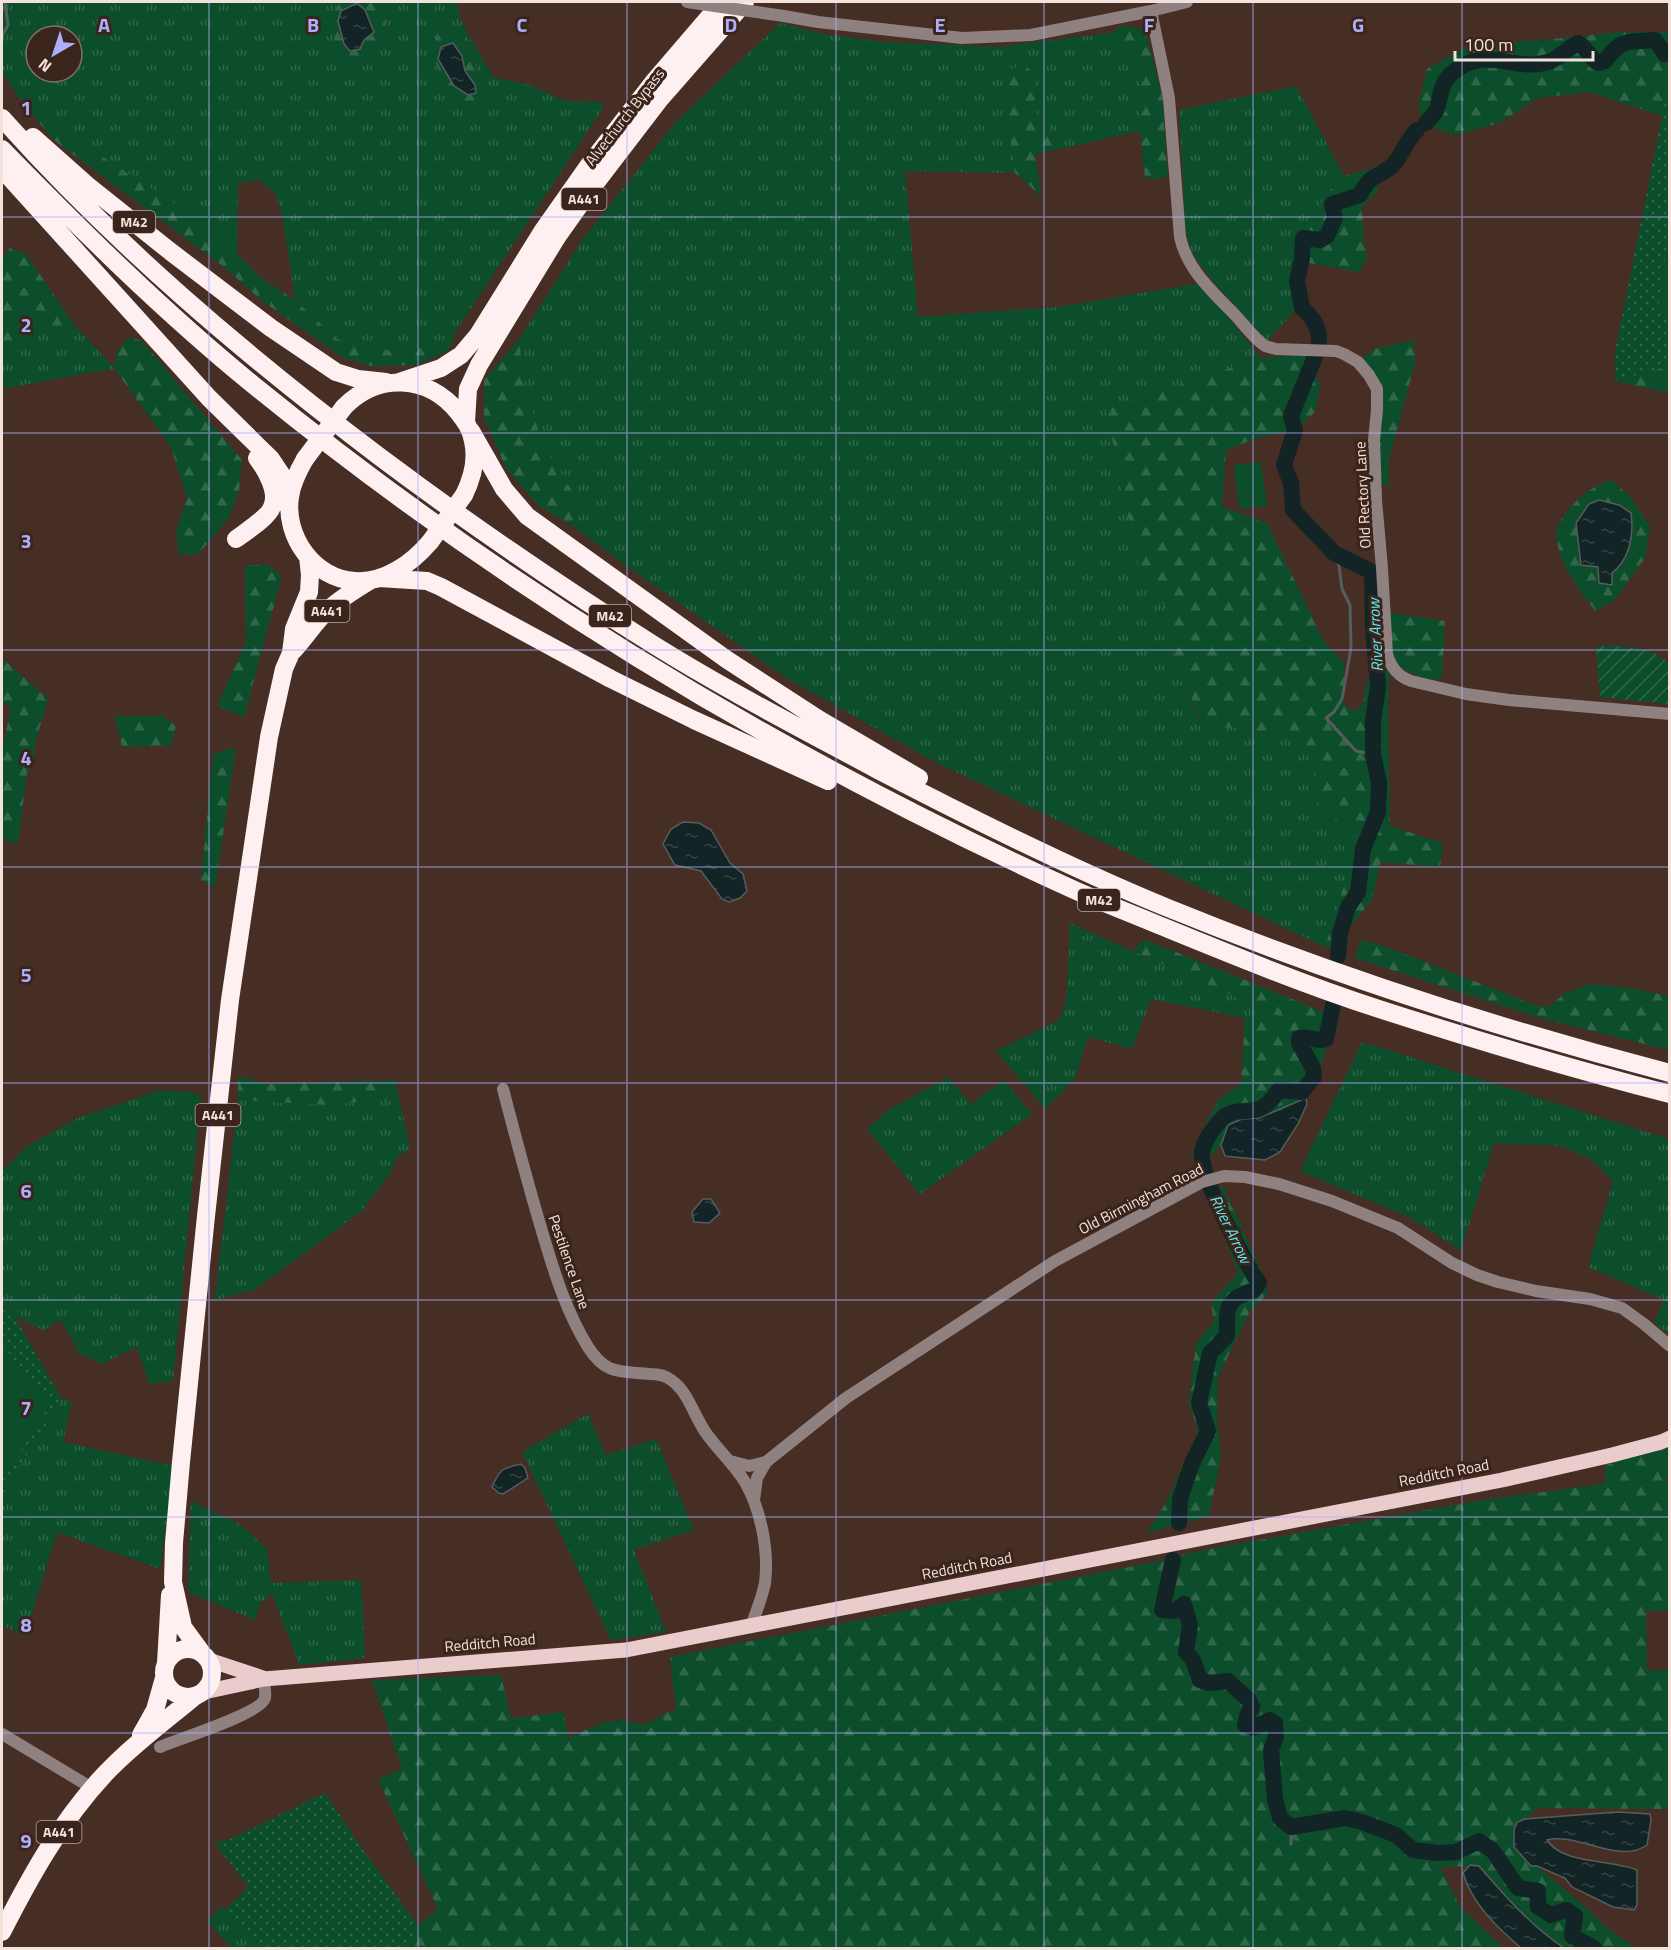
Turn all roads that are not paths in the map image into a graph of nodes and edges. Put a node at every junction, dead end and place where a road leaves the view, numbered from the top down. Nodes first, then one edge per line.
1 (687, 2) edge
2 (722, 2) edge
3 (745, 2) edge
4 (1187, 2) edge
5 (1150, 11) junction
6 (2, 112) edge
7 (2, 118) edge
8 (2, 149) edge
9 (2, 169) edge
10 (393, 382) junction
11 (209, 398) junction
12 (468, 426) junction
13 (290, 496) junction
14 (236, 539) dead end
15 (308, 557) junction
16 (376, 578) junction
17 (291, 653) junction
18 (1670, 714) edge
19 (893, 803) junction
20 (1009, 836) junction
21 (1670, 1073) edge
22 (503, 1089) dead end
23 (1670, 1094) edge
24 (1670, 1346) edge
25 (1670, 1438) edge
26 (730, 1461) junction
27 (766, 1462) junction
28 (754, 1500) junction
29 (173, 1582) junction
30 (751, 1626) junction
31 (205, 1656) junction
32 (165, 1670) junction
33 (264, 1679) junction
34 (199, 1695) junction
35 (2, 1734) edge
36 (136, 1745) junction
37 (160, 1747) dead end
38 (92, 1788) junction
39 (2, 1932) edge

1 - 5 street, bridge
2 - 10 highway, Alvechurch Bypass / A441
3 - 12 highway, Alvechurch Bypass / A441
4 - 5 street
5 - 18 street, Old Rectory Lane
6 - 10 highway, M42
7 - 20 highway, M42
8 - 19 highway, M42
9 - 11 highway
10 - 12 highway
10 - 13 highway, bridge
11 - 13 highway
11 - 14 highway
12 - 16 highway, bridge
12 - 20 highway, M42
13 - 15 highway
15 - 16 highway
15 - 17 highway, A441
16 - 17 highway, A441
16 - 19 highway, M42
17 - 29 highway, A441
19 - 23 highway, M42
20 - 21 highway, M42
22 - 26 street, Pestilence Lane
24 - 27 street, Old Birmingham Road
25 - 30 main road, Redditch Road
26 - 27 street
26 - 28 street, Pestilence Lane
27 - 28 street
28 - 30 street
29 - 31 highway, A441
29 - 32 highway, A441
30 - 33 main road, Redditch Road
31 - 32 highway
31 - 33 main road, Redditch Road
31 - 34 highway
32 - 34 highway
32 - 36 highway, Redditch Road / A441
33 - 34 main road, Redditch Road
33 - 37 street
34 - 36 highway, Redditch Road / A441
35 - 38 street
36 - 38 highway, Redditch Road / A441
38 - 39 highway, Redditch Road / A441

